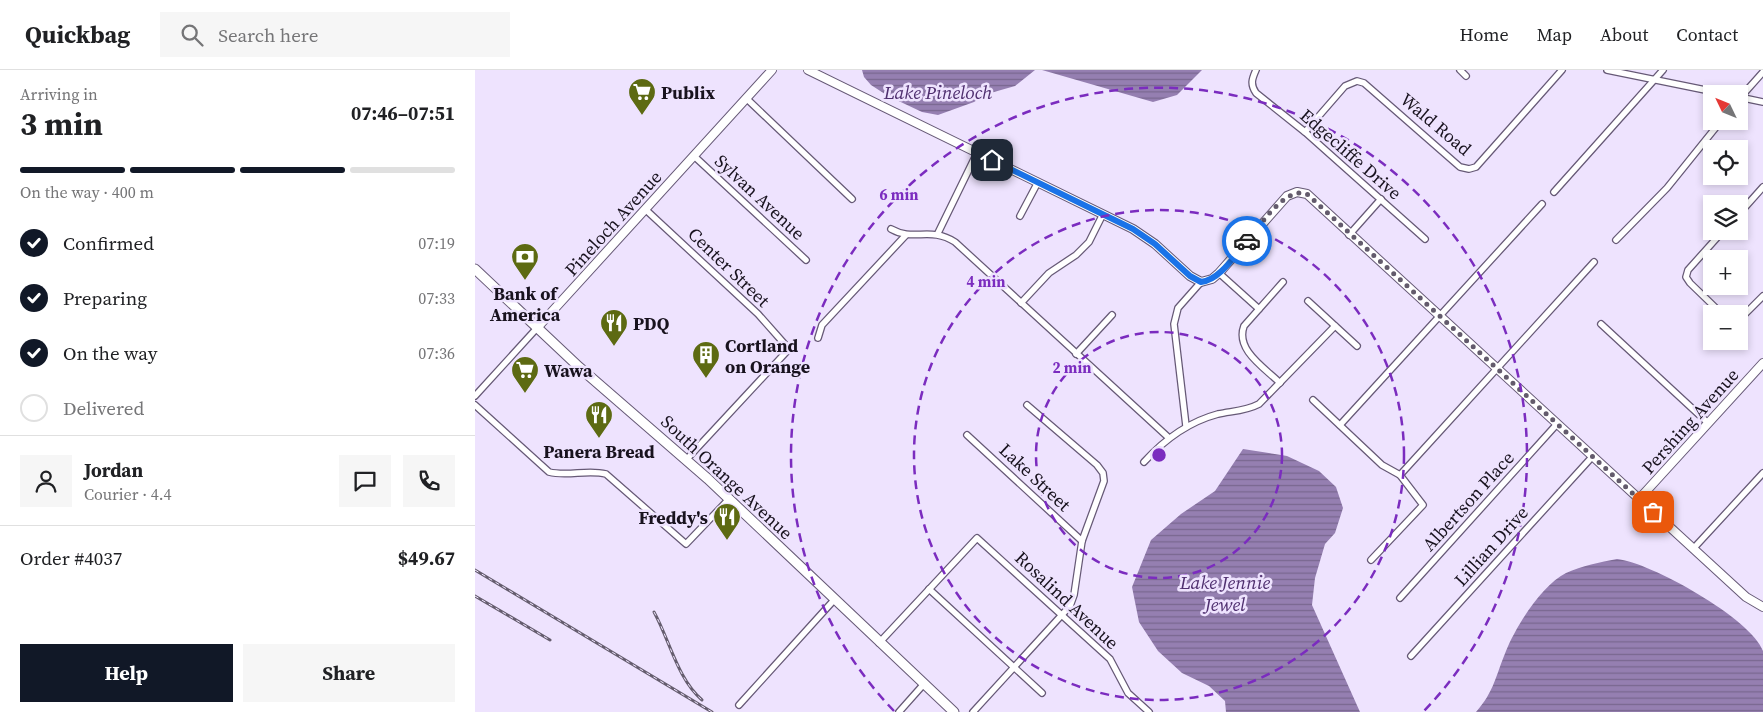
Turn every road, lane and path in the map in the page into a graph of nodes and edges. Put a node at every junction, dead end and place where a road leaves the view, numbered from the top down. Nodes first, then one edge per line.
1 (772, 70) edge
2 (808, 70) edge
3 (1256, 70) edge
4 (1460, 70) edge
5 (1562, 70) edge
6 (1607, 70) edge
7 (1663, 70) edge
8 (1763, 72) edge
9 (1467, 76) dead end
10 (1655, 79) junction
11 (1748, 88) edge
12 (1703, 89) edge
13 (746, 98) junction
14 (1748, 100) edge
15 (1763, 102) edge
16 (1714, 130) edge
17 (1305, 132) junction
18 (977, 154) junction
19 (694, 156) junction
20 (1038, 182) junction
21 (1763, 187) edge
22 (1554, 192) dead end
23 (852, 199) dead end
24 (1381, 199) junction
25 (1542, 204) dead end
26 (1748, 204) edge
27 (645, 209) junction
28 (1103, 214) junction
29 (1020, 216) dead end
30 (891, 229) dead end
31 (938, 233) junction
32 (1349, 234) junction
33 (906, 235) junction
34 (1425, 239) dead end
35 (1616, 240) dead end
36 (1715, 240) edge
37 (806, 260) dead end
38 (1594, 262) dead end
39 (475, 269) edge
40 (1219, 273) junction
41 (1201, 282) junction
42 (1283, 282) dead end
43 (1763, 296) edge
44 (1308, 301) dead end
45 (1021, 303) junction
46 (1712, 305) edge
47 (1259, 309) junction
48 (1748, 311) edge
49 (1112, 315) dead end
50 (1440, 317) junction
51 (1601, 324) dead end
52 (1335, 326) junction
53 (537, 328) junction
54 (818, 338) dead end
55 (1357, 346) dead end
56 (1076, 354) junction
57 (1763, 363) edge
58 (1497, 369) junction
59 (1280, 383) junction
60 (475, 396) edge
61 (1313, 400) dead end
62 (1027, 405) dead end
63 (475, 406) edge
64 (1708, 423) junction
65 (1557, 424) junction
66 (1341, 425) junction
67 (1186, 426) junction
68 (967, 435) dead end
69 (1169, 438) junction
70 (1592, 457) junction
71 (686, 460) junction
72 (1144, 462) dead end
73 (1763, 472) edge
74 (1400, 475) junction
75 (729, 499) junction
76 (1639, 499) junction
77 (1082, 541) junction
78 (1693, 549) junction
79 (1371, 560) dead end
80 (929, 589) junction
81 (1400, 598) dead end
82 (834, 600) junction
83 (1763, 607) edge
84 (1062, 616) junction
85 (879, 642) junction
86 (1411, 656) dead end
87 (1014, 667) junction
88 (923, 686) junction
89 (1043, 693) dead end
90 (739, 705) dead end
91 (899, 712) edge
92 (954, 712) edge
93 (973, 712) edge
94 (1149, 712) edge

1 - 13 street, Pineloch Avenue
2 - 18 street
3 - 17 street, Edgecliffe Drive
4 - 9 street
5 - 17 street, Wald Road
6 - 10 street
7 - 10 street
8 - 11 street
10 - 12 street
10 - 22 street
13 - 19 street, Pineloch Avenue
13 - 23 street
14 - 15 street
16 - 35 street
17 - 24 street, Edgecliffe Drive
18 - 20 street
18 - 31 street
19 - 27 street, Pineloch Avenue
19 - 37 street, Sylvan Avenue
20 - 28 street
20 - 29 street
21 - 26 street
24 - 32 street
24 - 34 street, Edgecliffe Drive
25 - 50 street
27 - 53 street, Pineloch Avenue
27 - 71 street, Center Street
28 - 41 street
28 - 45 street
30 - 33 street
31 - 33 street
31 - 45 street
32 - 40 street
32 - 50 street
33 - 54 street
36 - 46 street
38 - 58 street
39 - 53 main road, South Orange Avenue
40 - 41 street
40 - 47 street
41 - 67 street
42 - 47 street
43 - 48 street
44 - 52 street
45 - 56 street
47 - 59 street
49 - 56 street
50 - 58 street
50 - 66 street
51 - 64 street
52 - 55 street
52 - 59 street
53 - 60 street, Pineloch Avenue
53 - 71 main road, South Orange Avenue
56 - 69 street
57 - 64 street, Pershing Avenue
58 - 65 street
58 - 74 street
59 - 67 street
61 - 66 street
62 - 77 street
63 - 75 street
64 - 76 street, Pershing Avenue
65 - 70 street
65 - 81 street, Albertson Place
66 - 74 street
67 - 69 street
68 - 77 street, Lake Street
69 - 72 street
70 - 76 street
70 - 86 street, Lillian Drive
71 - 75 main road, South Orange Avenue
73 - 78 street
74 - 79 street
75 - 82 main road, South Orange Avenue
76 - 78 street
77 - 84 street
78 - 83 street
80 - 84 street, Rosalind Avenue
80 - 85 street
80 - 87 street
82 - 85 main road, South Orange Avenue
82 - 90 street
84 - 87 street
84 - 94 street, Rosalind Avenue
85 - 88 main road, South Orange Avenue
87 - 89 street
87 - 93 street
88 - 91 street
88 - 92 main road, South Orange Avenue

